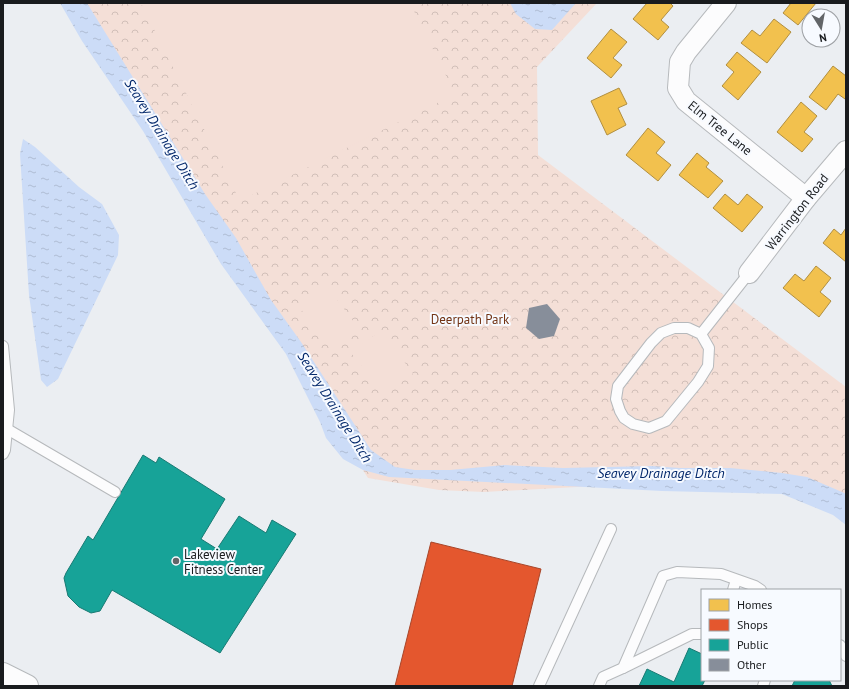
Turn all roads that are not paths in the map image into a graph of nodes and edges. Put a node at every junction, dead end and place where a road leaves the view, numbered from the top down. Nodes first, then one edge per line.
1 (726, 3) edge
2 (846, 151) edge
3 (806, 198) junction
4 (749, 273) joint
5 (701, 334) junction
6 (3, 346) edge
7 (7, 429) junction
8 (3, 454) edge
9 (115, 492) dead end
10 (611, 529) dead end
11 (736, 580) junction
12 (733, 589) edge
13 (758, 589) edge
14 (701, 634) edge
15 (841, 647) edge
16 (846, 656) edge
17 (623, 668) junction
18 (3, 674) edge
19 (27, 686) edge
20 (540, 686) edge
21 (599, 686) edge

1 - 3 street, Elm Tree Lane
2 - 3 street, Warrington Road
3 - 4 street, Warrington Road
4 - 5 lane
5 - 5 lane
6 - 7 lane
7 - 8 lane
7 - 9 lane
10 - 20 lane
11 - 12 lane
11 - 13 lane
11 - 17 lane
14 - 17 lane
15 - 16 lane
17 - 21 lane
18 - 19 street

